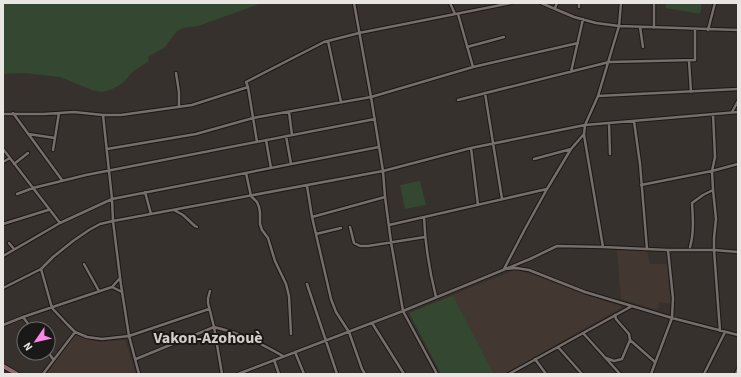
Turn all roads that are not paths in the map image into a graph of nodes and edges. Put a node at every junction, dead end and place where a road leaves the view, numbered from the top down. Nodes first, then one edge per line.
1 (354, 3) edge
2 (450, 3) edge
3 (511, 3) edge
4 (541, 3) edge
5 (557, 3) edge
6 (621, 3) edge
7 (654, 3) edge
8 (715, 3) edge
9 (556, 8) junction
10 (457, 14) junction
11 (583, 19) junction
12 (619, 26) junction
13 (640, 27) junction
14 (654, 28) junction
15 (695, 30) junction
16 (708, 30) junction
17 (738, 30) edge
18 (359, 33) junction
19 (504, 37) dead end
20 (328, 41) junction
21 (578, 43) junction
22 (644, 46) dead end
23 (467, 47) junction
24 (689, 60) junction
25 (609, 62) junction
26 (473, 67) junction
27 (571, 72) junction
28 (176, 73) dead end
29 (248, 87) junction
30 (738, 89) edge
31 (691, 92) junction
32 (485, 93) junction
33 (598, 96) junction
34 (371, 97) junction
35 (458, 100) dead end
36 (738, 100) edge
37 (341, 102) junction
38 (179, 107) junction
39 (289, 112) junction
40 (732, 112) junction
41 (738, 112) edge
42 (13, 113) junction
43 (59, 113) junction
44 (3, 114) edge
45 (713, 114) junction
46 (103, 115) junction
47 (253, 118) junction
48 (375, 119) junction
49 (634, 121) junction
50 (609, 123) junction
51 (585, 126) junction
52 (28, 134) junction
53 (584, 134) junction
54 (292, 135) junction
55 (286, 136) junction
56 (55, 138) junction
57 (266, 140) junction
58 (257, 142) junction
59 (493, 143) junction
60 (379, 147) junction
61 (471, 148) junction
62 (3, 149) edge
63 (107, 149) junction
64 (571, 149) junction
65 (53, 150) dead end
66 (28, 153) dead end
67 (610, 154) dead end
68 (10, 158) junction
69 (534, 159) dead end
70 (3, 162) edge
71 (14, 164) junction
72 (290, 164) junction
73 (738, 164) edge
74 (272, 168) junction
75 (109, 170) junction
76 (712, 171) junction
77 (383, 172) junction
78 (246, 173) junction
79 (62, 180) junction
80 (641, 185) junction
81 (307, 186) junction
82 (33, 188) junction
83 (548, 189) junction
84 (713, 190) junction
85 (145, 192) junction
86 (17, 194) dead end
87 (251, 196) junction
88 (385, 197) junction
89 (112, 199) junction
90 (502, 199) junction
91 (478, 205) junction
92 (49, 210) junction
93 (174, 210) junction
94 (151, 214) junction
95 (312, 217) junction
96 (424, 217) junction
97 (113, 221) junction
98 (60, 223) junction
99 (3, 224) edge
100 (389, 225) junction
101 (197, 227) dead end
102 (350, 227) dead end
103 (342, 228) dead end
104 (316, 234) junction
105 (425, 237) junction
106 (391, 242) junction
107 (9, 243) dead end
108 (602, 247) junction
109 (690, 247) dead end
110 (14, 249) junction
111 (647, 249) junction
112 (668, 250) junction
113 (714, 250) junction
114 (738, 252) edge
115 (3, 256) edge
116 (84, 264) dead end
117 (41, 269) junction
118 (504, 269) junction
119 (120, 278) junction
120 (307, 284) dead end
121 (112, 287) junction
122 (3, 288) edge
123 (210, 291) dead end
124 (99, 292) junction
125 (122, 292) junction
126 (436, 297) junction
127 (632, 306) junction
128 (52, 308) junction
129 (209, 309) junction
130 (403, 311) junction
131 (615, 315) junction
132 (23, 317) junction
133 (672, 318) junction
134 (26, 321) edge
135 (372, 323) junction
136 (3, 326) edge
137 (214, 327) junction
138 (720, 330) junction
139 (74, 332) junction
140 (348, 332) junction
141 (725, 332) junction
142 (583, 333) junction
143 (291, 334) dead end
144 (738, 335) edge
145 (129, 336) junction
146 (327, 340) junction
147 (630, 340) junction
148 (558, 347) junction
149 (295, 352) junction
150 (56, 355) edge
151 (283, 357) junction
152 (605, 358) junction
153 (136, 359) junction
154 (274, 360) junction
155 (535, 360) junction
156 (52, 361) edge
157 (655, 362) junction
158 (3, 366) edge
159 (738, 369) edge
160 (17, 374) edge
161 (43, 374) edge
162 (139, 374) edge
163 (222, 374) edge
164 (238, 374) edge
165 (279, 374) edge
166 (304, 374) edge
167 (337, 374) edge
168 (365, 374) edge
169 (404, 374) edge
170 (437, 374) edge
171 (509, 374) edge
172 (546, 374) edge
173 (582, 374) edge
174 (620, 374) edge
175 (651, 374) edge
176 (704, 374) edge
177 (736, 374) edge

1 - 18 street
2 - 10 street
3 - 10 street
4 - 9 street
5 - 9 street
6 - 12 street
7 - 14 street
8 - 16 street
9 - 11 street
10 - 18 street
10 - 23 street
11 - 12 street
11 - 21 street
12 - 13 street
12 - 25 street
13 - 14 street
13 - 22 street
14 - 15 street
15 - 16 street
15 - 24 street
16 - 17 street
18 - 20 street
18 - 34 street
19 - 23 street
20 - 29 street
20 - 37 street
21 - 26 street
21 - 27 street
23 - 26 street
24 - 25 street
24 - 31 street
25 - 27 street
25 - 33 street
26 - 34 street
27 - 32 street
28 - 38 street
29 - 38 street
29 - 47 street
30 - 31 street
31 - 33 street
32 - 35 street
32 - 59 street
33 - 51 street
34 - 37 street
34 - 48 street
36 - 40 street
37 - 39 street
38 - 46 street
39 - 47 street
39 - 54 street
40 - 41 street
40 - 45 street
42 - 43 street
42 - 44 street
42 - 52 street
43 - 46 street
43 - 56 street
45 - 49 street
45 - 76 street
46 - 63 street
47 - 58 street
47 - 63 street
48 - 54 street
48 - 60 street
49 - 50 street
49 - 80 street
50 - 51 street
50 - 67 street
51 - 53 street
51 - 59 street
52 - 56 street
52 - 79 street
53 - 64 street
53 - 108 street
54 - 55 street
55 - 57 street
55 - 72 street
56 - 65 street
57 - 58 street
57 - 74 street
58 - 75 street
59 - 61 street
59 - 90 street
60 - 72 street
60 - 77 street
61 - 77 street
61 - 91 street
62 - 68 street
63 - 75 street
64 - 69 street
64 - 83 street
66 - 71 street
68 - 70 street
68 - 71 street
71 - 82 street
72 - 74 street
73 - 76 street
74 - 78 street
75 - 79 street
75 - 89 street
76 - 80 street
76 - 84 street
77 - 81 street
77 - 88 street
78 - 85 street
78 - 87 street
79 - 82 street
80 - 111 street
81 - 87 street
81 - 95 street
82 - 86 street
82 - 92 street
83 - 90 street
83 - 118 street
84 - 109 street
84 - 113 street
85 - 89 street
85 - 94 street
87 - 93 street
87 - 143 street
88 - 95 street
88 - 100 street
89 - 97 street
89 - 98 street
90 - 91 street
91 - 96 street
92 - 98 street
92 - 99 street
93 - 94 street
93 - 101 street
94 - 97 street
95 - 104 street
96 - 100 street
96 - 105 street
97 - 117 street
97 - 119 street
98 - 110 street
100 - 106 street
102 - 106 street
103 - 104 street
104 - 140 street
105 - 106 street
105 - 126 street
106 - 130 street
107 - 110 street
108 - 111 street
108 - 118 street
110 - 115 street
111 - 112 street
112 - 113 street
112 - 133 street
113 - 114 street
113 - 138 street
116 - 124 street
117 - 122 street
117 - 128 street
118 - 126 street
118 - 127 street
119 - 121 street
119 - 125 street
120 - 146 street
121 - 124 street
121 - 125 street
123 - 129 street
124 - 128 street
125 - 145 street
126 - 130 street
127 - 131 street
127 - 133 street
128 - 132 street
128 - 139 street
129 - 137 street
129 - 145 street
130 - 135 street
130 - 170 street
131 - 142 street
131 - 147 street
132 - 134 street
132 - 136 street
133 - 138 street
133 - 157 street
135 - 140 street
135 - 169 street
137 - 151 street
137 - 153 street
137 - 163 street
138 - 141 street
139 - 145 street
139 - 150 street
140 - 146 street
140 - 168 street
141 - 144 street
141 - 176 street
142 - 148 street
142 - 152 street
145 - 153 street
146 - 149 street
146 - 167 street
147 - 152 street
147 - 157 street
148 - 155 street
148 - 173 street
149 - 151 street
149 - 166 street
151 - 154 street
152 - 174 street
153 - 162 street
154 - 164 street
154 - 165 street
155 - 171 street
155 - 172 street
156 - 161 street
157 - 175 street
158 - 160 main road
159 - 177 street

